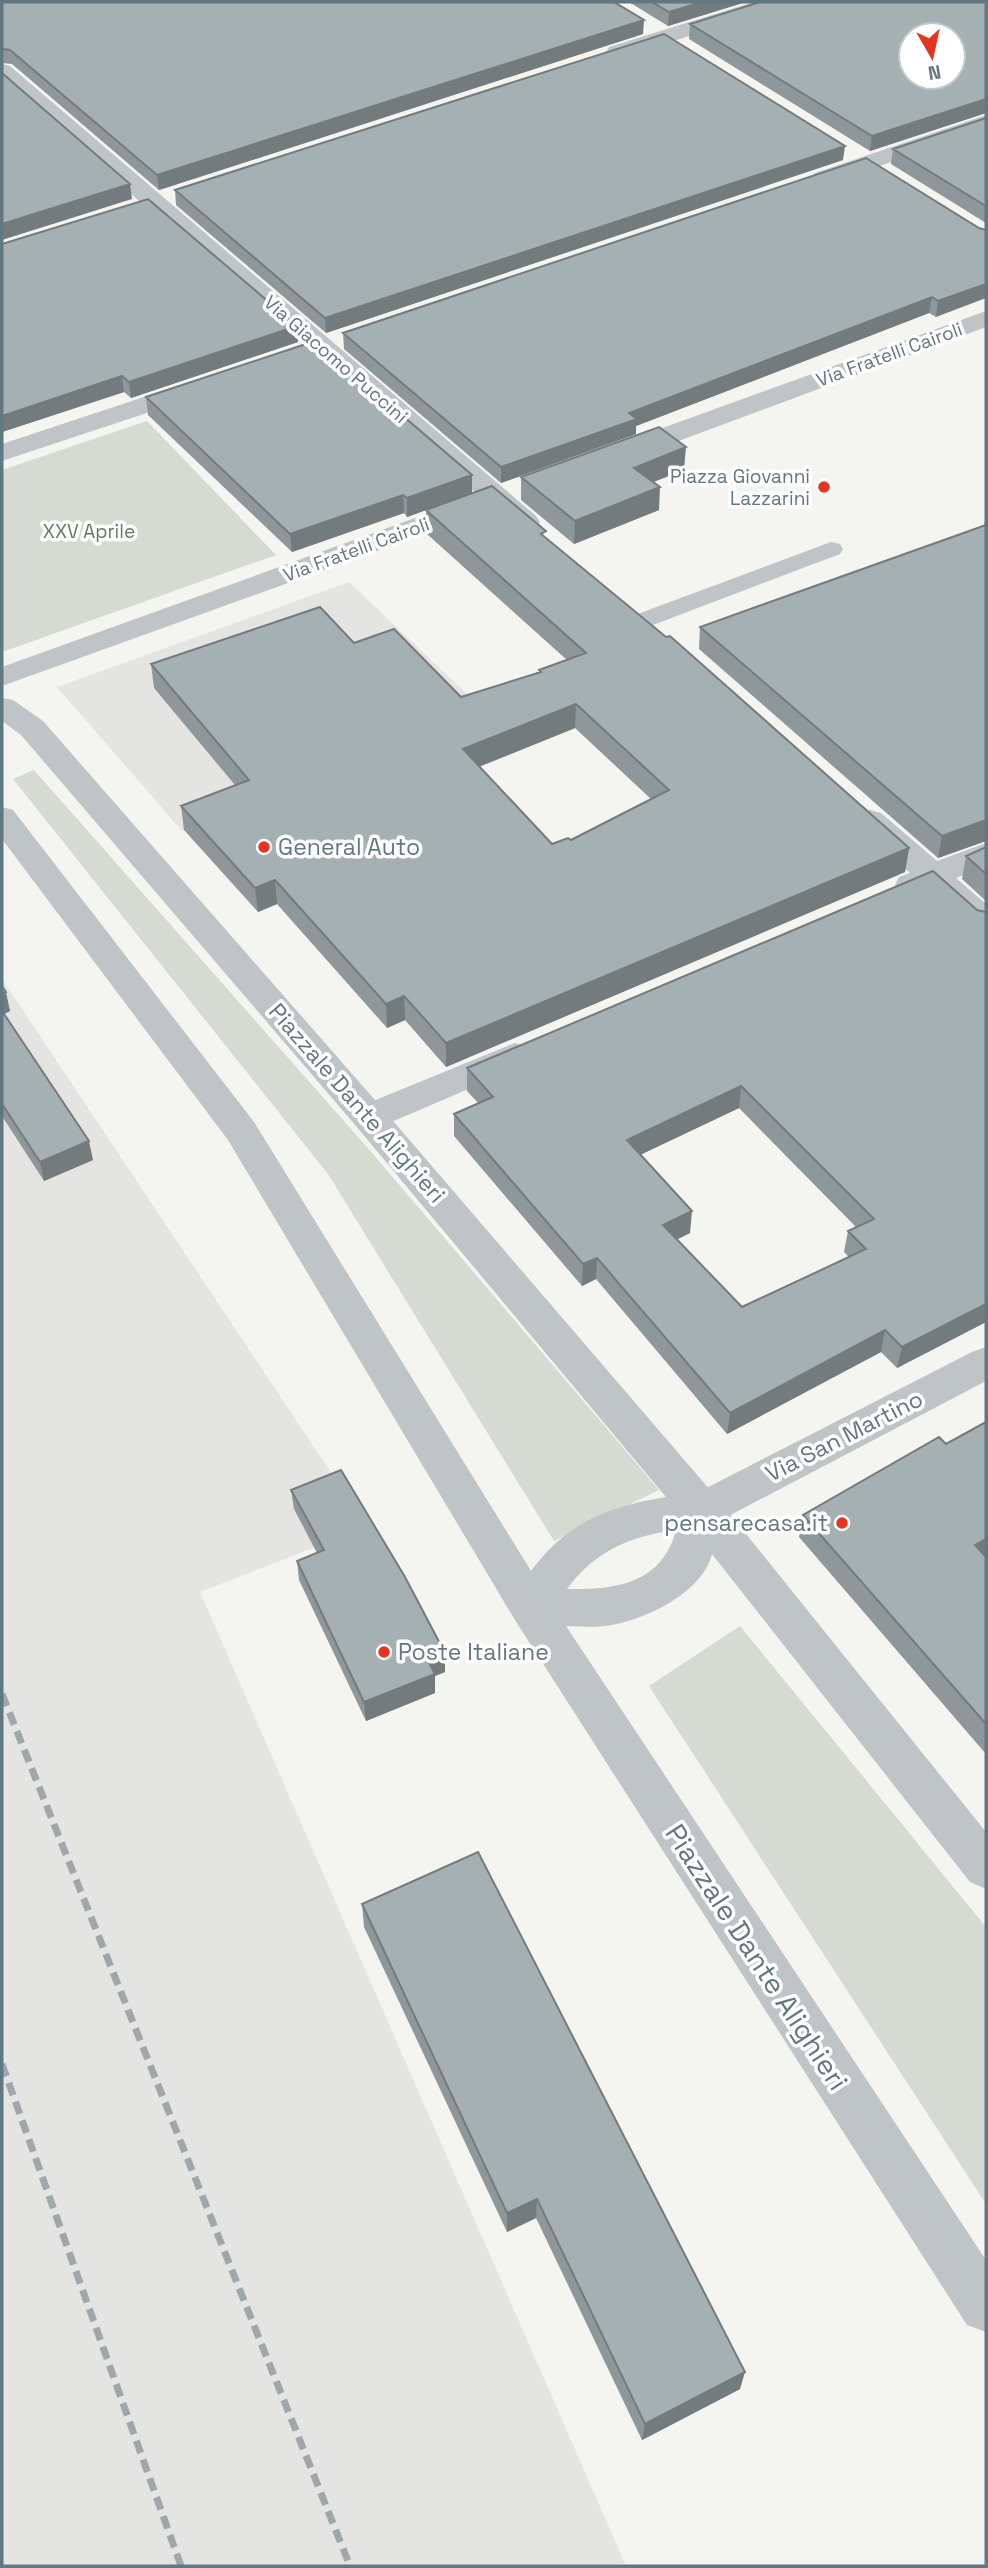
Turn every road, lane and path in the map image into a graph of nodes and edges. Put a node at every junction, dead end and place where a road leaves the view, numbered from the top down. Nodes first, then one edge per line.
1 (774, 2) edge
2 (644, 23) edge
3 (667, 36) junction
4 (689, 50) edge
5 (594, 60) edge
6 (2, 71) edge
7 (986, 122) edge
8 (847, 148) edge
9 (869, 162) junction
10 (893, 177) edge
11 (794, 187) edge
12 (986, 318) edge
13 (220, 380) edge
14 (2, 453) edge
15 (596, 461) edge
16 (508, 494) junction
17 (550, 541) edge
18 (831, 549) dead end
19 (634, 611) joint
20 (665, 638) edge
21 (2, 677) edge
22 (2, 708) edge
23 (850, 803) edge
24 (2, 817) edge
25 (986, 853) edge
26 (933, 876) junction
27 (882, 898) edge
28 (986, 922) edge
29 (549, 1040) edge
30 (369, 1117) junction
31 (986, 1363) edge
32 (702, 1510) junction
33 (530, 1607) junction
34 (986, 1867) edge
35 (986, 2306) edge

1 - 3 street
2 - 3 street
3 - 4 street
3 - 5 street
6 - 16 street, Via Giacomo Puccini
7 - 9 street
8 - 9 street
9 - 10 street
9 - 11 street
12 - 15 street, Via Fratelli Cairoli
13 - 14 street
16 - 17 street, Via Giacomo Puccini
16 - 21 street, Via Fratelli Cairoli
18 - 19 lane
19 - 20 street
22 - 30 street, Piazzale Dante Alighieri
23 - 26 street
24 - 33 street, Piazzale Dante Alighieri
25 - 26 street
26 - 27 street
26 - 28 street
29 - 30 street
30 - 32 street, Piazzale Dante Alighieri
31 - 32 street, Via San Martino
32 - 33 street
32 - 33 street
32 - 34 street, Piazzale Dante Alighieri
33 - 35 street, Piazzale Dante Alighieri

